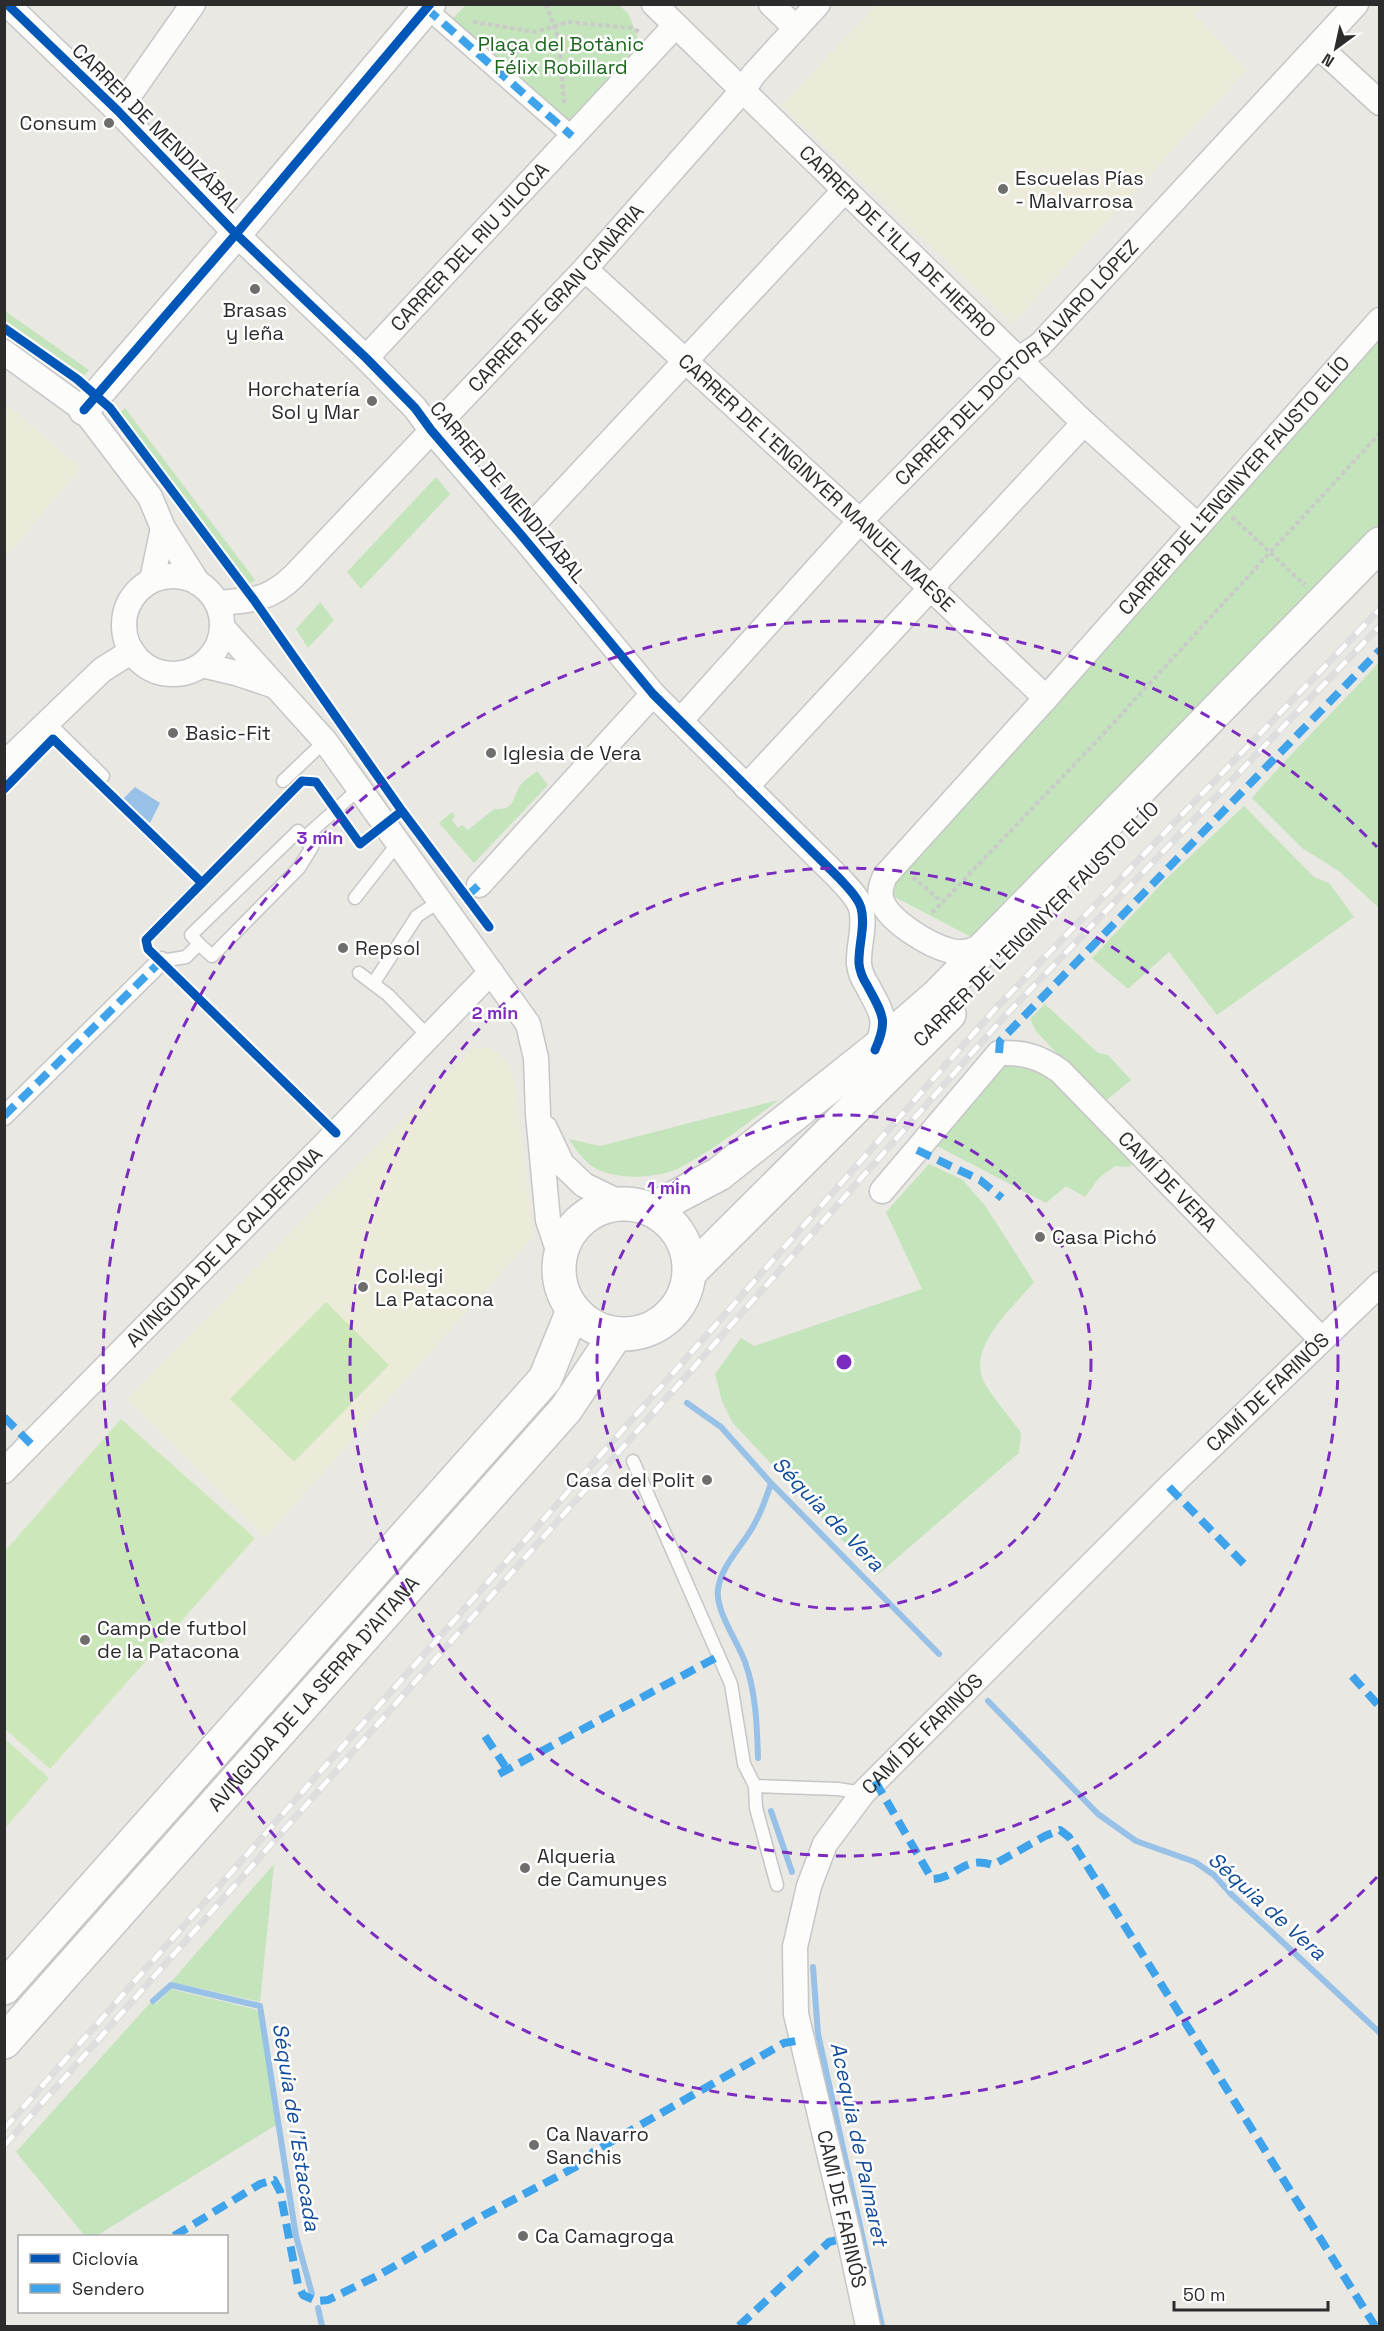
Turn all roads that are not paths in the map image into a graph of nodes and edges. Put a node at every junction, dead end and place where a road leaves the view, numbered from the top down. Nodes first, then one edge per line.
1 (7, 4) edge
2 (193, 4) edge
3 (654, 4) edge
4 (771, 4) edge
5 (818, 4) edge
6 (1356, 4) edge
7 (433, 11) edge
8 (675, 26) junction
9 (796, 28) junction
10 (1318, 46) junction
11 (742, 91) junction
12 (1380, 103) edge
13 (118, 111) junction
14 (569, 133) junction
15 (844, 191) junction
16 (236, 234) junction
17 (585, 269) junction
18 (1380, 320) edge
19 (4, 352) edge
20 (366, 358) junction
21 (1018, 360) junction
22 (686, 362) junction
23 (84, 410) junction
24 (1084, 423) junction
25 (431, 430) junction
26 (860, 521) junction
27 (1198, 526) junction
28 (163, 528) junction
29 (522, 536) junction
30 (1380, 544) edge
31 (1380, 575) edge
32 (152, 580) junction
33 (198, 582) junction
34 (931, 589) junction
35 (218, 603) junction
36 (223, 627) junction
37 (132, 651) junction
38 (202, 665) junction
39 (279, 687) junction
40 (653, 694) junction
41 (1046, 698) junction
42 (680, 721) junction
43 (48, 722) junction
44 (325, 741) junction
45 (4, 764) edge
46 (103, 776) dead end
47 (283, 781) dead end
48 (746, 787) junction
49 (360, 788) junction
50 (304, 838) junction
51 (398, 843) junction
52 (891, 869) junction
53 (839, 878) junction
54 (479, 885) dead end
55 (355, 898) dead end
56 (440, 901) junction
57 (998, 935) junction
58 (199, 944) junction
59 (161, 962) joint
60 (359, 972) dead end
61 (491, 972) junction
62 (373, 984) junction
63 (429, 1036) junction
64 (875, 1050) junction
65 (538, 1114) junction
66 (4, 1116) edge
67 (882, 1191) dead end
68 (619, 1202) junction
69 (653, 1209) junction
70 (560, 1256) junction
71 (691, 1271) junction
72 (1380, 1284) edge
73 (572, 1313) junction
74 (614, 1337) junction
75 (1321, 1339) junction
76 (633, 1461) dead end
77 (4, 1471) edge
78 (755, 1786) junction
79 (863, 1793) junction
80 (777, 1885) dead end
81 (4, 1988) edge
82 (4, 2042) edge
83 (868, 2326) edge

1 - 13 street, CARRER DE MENDIZÁBAL
2 - 13 street
3 - 8 street, CARRER DE L'ILLA DE HIERRO
4 - 9 street
5 - 9 street, CARRER DE GRAN CANÀRIA
6 - 10 street, CARRER DEL DOCTOR ÁLVARO LÓPEZ
7 - 14 street
7 - 16 street
8 - 11 street, CARRER DE L'ILLA DE HIERRO
8 - 14 street, CARRER DEL RIU JILOCA
9 - 11 street, CARRER DE GRAN CANÀRIA
10 - 12 street
10 - 21 street, CARRER DEL DOCTOR ÁLVARO LÓPEZ
11 - 15 street, CARRER DE L'ILLA DE HIERRO
11 - 17 street, CARRER DE GRAN CANÀRIA
13 - 16 street, CARRER DE MENDIZÁBAL
14 - 20 street, CARRER DEL RIU JILOCA
15 - 21 street, CARRER DE L'ILLA DE HIERRO
15 - 22 street
16 - 20 street, CARRER DE MENDIZÁBAL
16 - 23 street
17 - 22 street, CARRER DE L'ENGINYER MANUEL MAESE
17 - 25 street, CARRER DE GRAN CANÀRIA
18 - 27 street, CARRER DE L'ENGINYER FAUSTO ELÍO
19 - 23 street
20 - 25 street, CARRER DE MENDIZÁBAL
21 - 24 street, CARRER DE L'ILLA DE HIERRO
21 - 26 street, CARRER DEL DOCTOR ÁLVARO LÓPEZ
22 - 26 street, CARRER DE L'ENGINYER MANUEL MAESE
22 - 29 street
23 - 28 street
24 - 27 street, CARRER DE L'ILLA DE HIERRO
24 - 34 street
25 - 29 street, CARRER DE MENDIZÁBAL
25 - 35 street, CARRER DE GRAN CANÀRIA
26 - 34 street, CARRER DE L'ENGINYER MANUEL MAESE
26 - 42 street, CARRER DEL DOCTOR ÁLVARO LÓPEZ
27 - 41 street, CARRER DE L'ENGINYER FAUSTO ELÍO
28 - 32 street
28 - 33 street
29 - 40 street, CARRER DE MENDIZÁBAL
30 - 57 main road, CARRER DE L'ENGINYER FAUSTO ELÍO
31 - 71 main road, CARRER DE L'ENGINYER FAUSTO ELÍO
32 - 33 street
32 - 37 street
33 - 35 street
34 - 41 street, CARRER DE L'ENGINYER MANUEL MAESE
34 - 48 street
35 - 36 street
36 - 38 street
36 - 39 street
37 - 38 street
37 - 43 street
38 - 39 street
39 - 44 street
40 - 42 street, CARRER DE MENDIZÁBAL
40 - 54 street
41 - 52 street, CARRER DE L'ENGINYER FAUSTO ELÍO
42 - 48 street, CARRER DE MENDIZÁBAL
43 - 45 street
43 - 46 lane
44 - 47 lane
44 - 49 street
48 - 53 street, CARRER DE MENDIZÁBAL
49 - 50 lane
49 - 51 street
50 - 58 lane
50 - 58 lane
51 - 55 lane
51 - 56 street
52 - 53 street
52 - 57 street, CARRER DE L'ENGINYER FAUSTO ELÍO
53 - 64 street, CARRER DE MENDIZÁBAL
56 - 61 street
56 - 62 lane
57 - 64 main road, CARRER DE L'ENGINYER FAUSTO ELÍO
58 - 59 lane
59 - 66 street
60 - 62 lane
61 - 63 street, AVINGUDA DE LA CALDERONA
61 - 65 street
62 - 63 lane
63 - 77 street, AVINGUDA DE LA CALDERONA
64 - 69 main road, CARRER DE L'ENGINYER FAUSTO ELÍO
65 - 68 street
65 - 70 street
67 - 75 street, CAMÍ DE VERA
68 - 69 main road
68 - 70 main road
69 - 71 main road
70 - 73 main road
71 - 74 main road
72 - 75 street, CAMÍ DE FARINÓS
73 - 74 main road
73 - 81 main road, AVINGUDA DE LA SERRA D'AITANA
74 - 82 main road, AVINGUDA DE LA SERRA D'AITANA
75 - 79 street, CAMÍ DE FARINÓS
76 - 78 lane
78 - 79 lane
78 - 80 lane
79 - 83 street, CAMÍ DE FARINÓS

